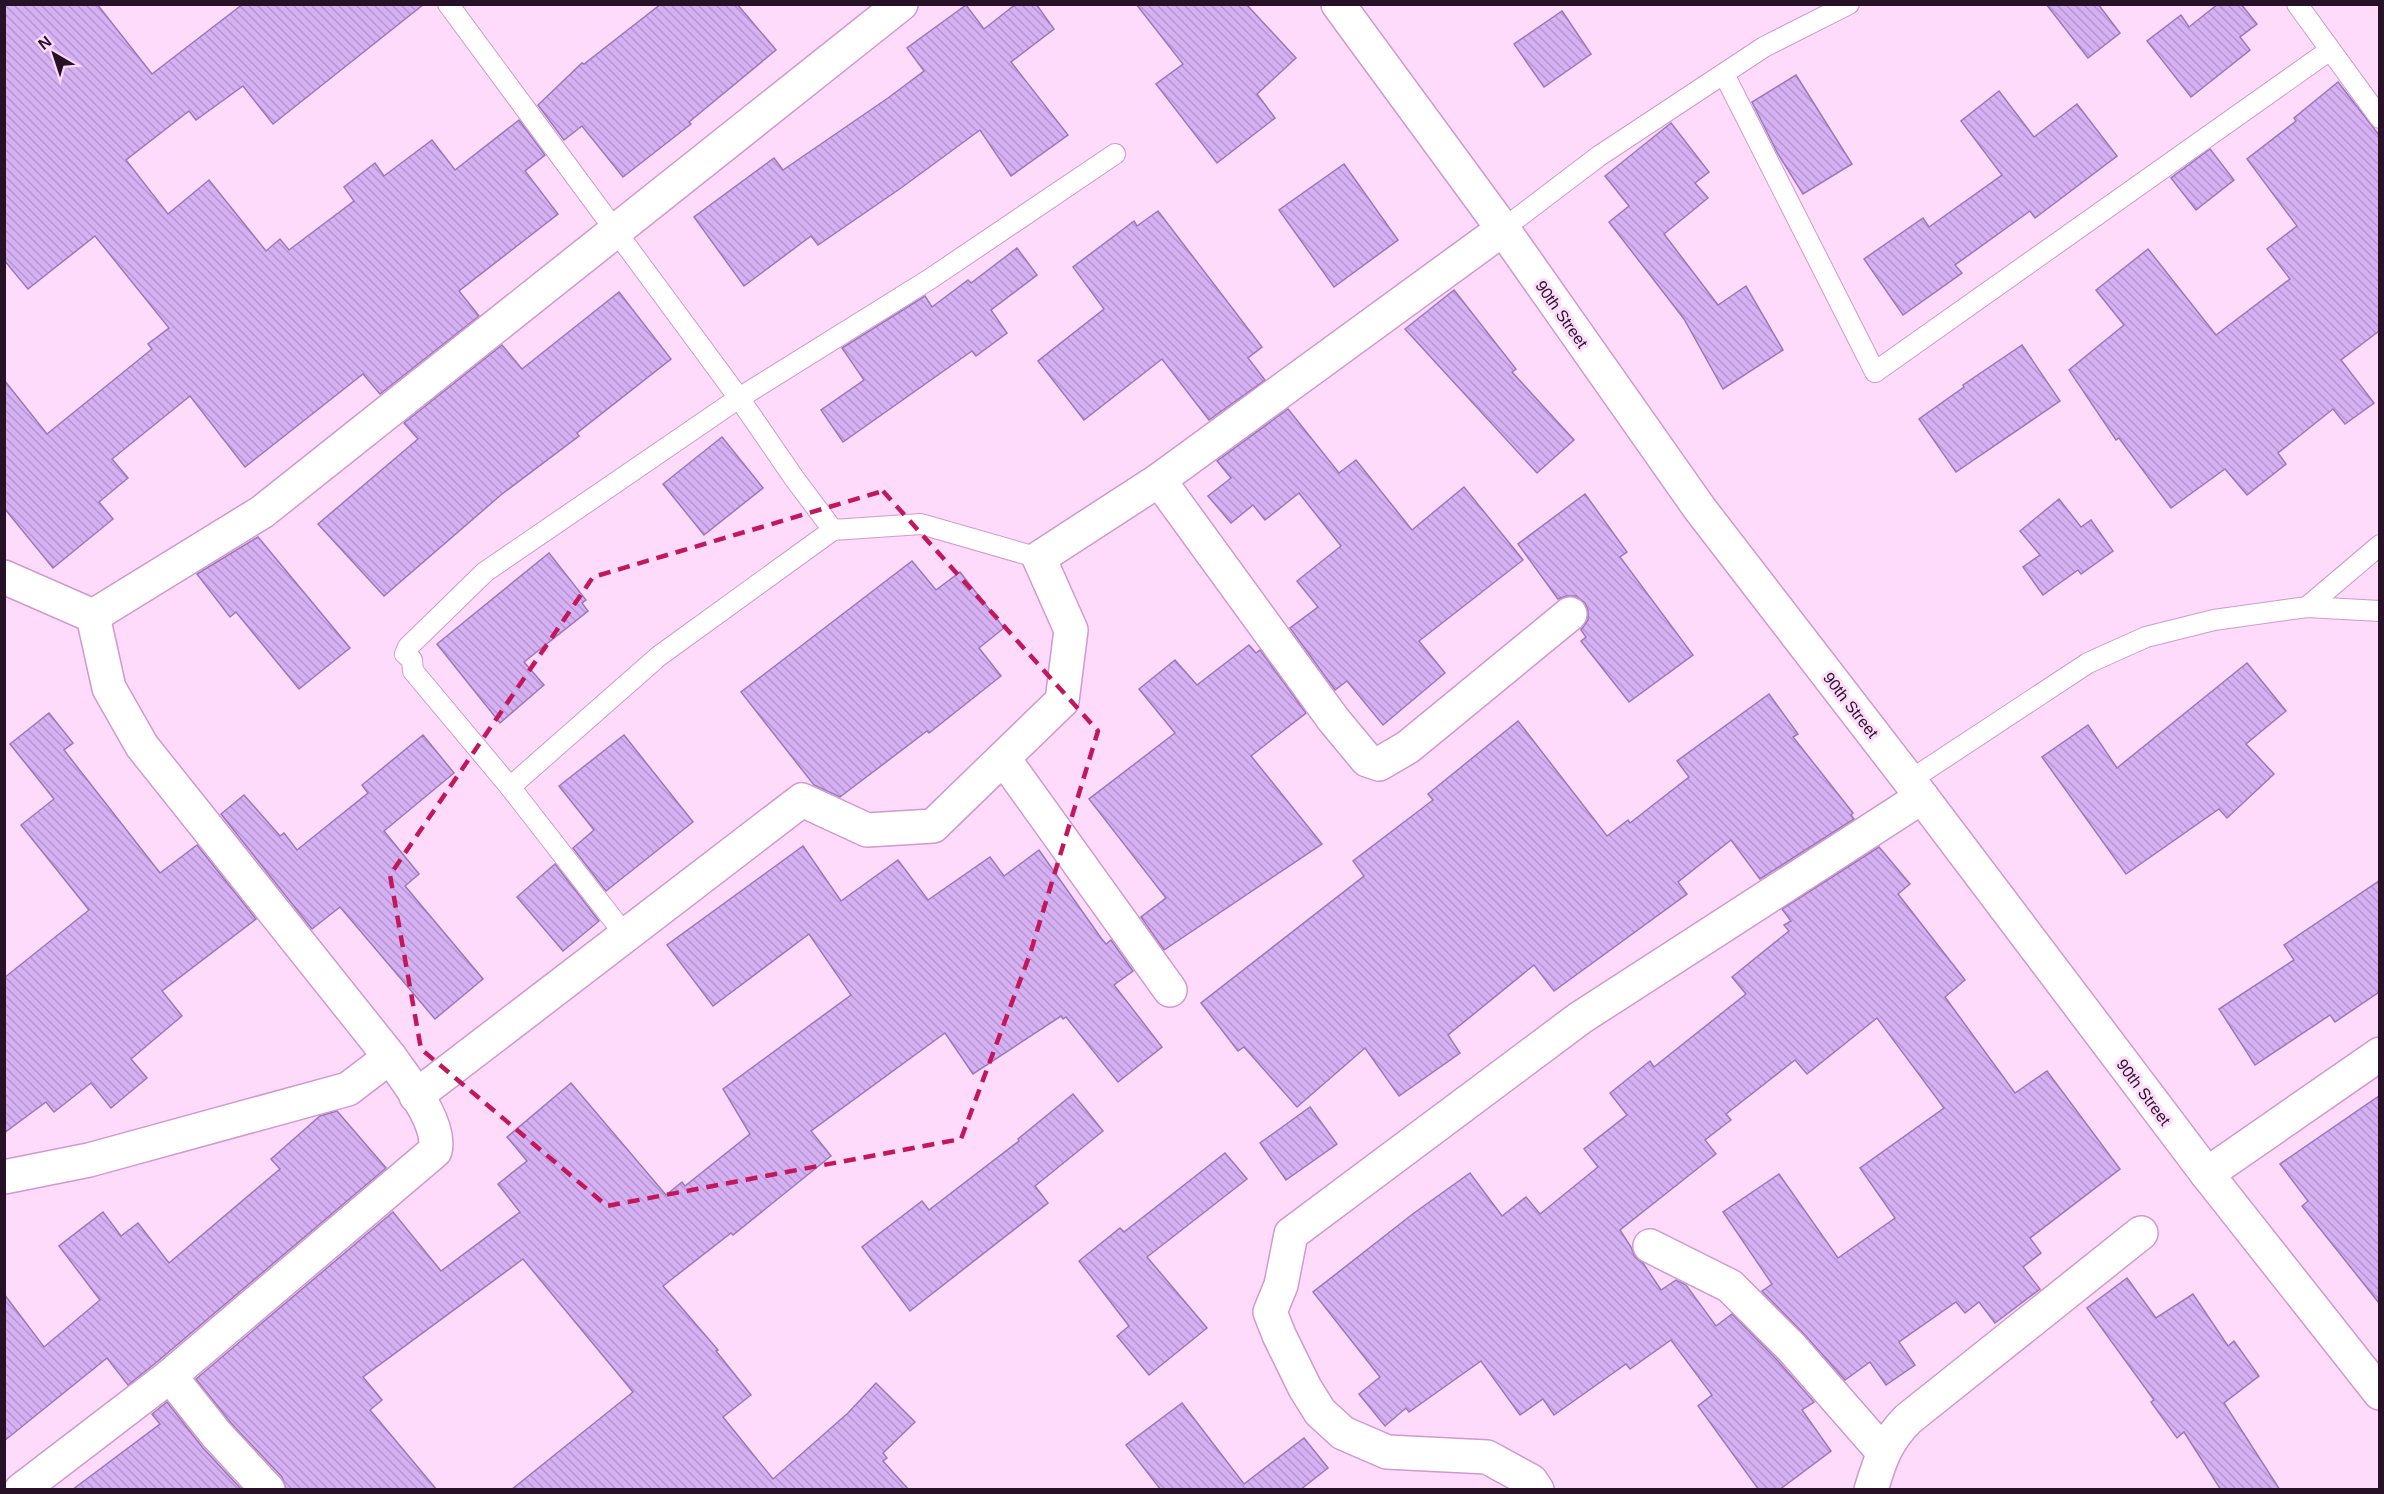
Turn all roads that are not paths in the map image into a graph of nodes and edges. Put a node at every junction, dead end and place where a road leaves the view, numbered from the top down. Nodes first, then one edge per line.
1 (448, 4) edge
2 (902, 4) edge
3 (1338, 4) edge
4 (1849, 4) edge
5 (2297, 4) edge
6 (2330, 50) junction
7 (1724, 74) junction
8 (2379, 118) edge
9 (1115, 153) dead end
10 (1503, 229) junction
11 (614, 231) junction
12 (739, 398) junction
13 (1158, 480) junction
14 (833, 530) junction
15 (2379, 545) edge
16 (1039, 558) junction
17 (4, 577) edge
18 (2307, 607) junction
19 (2379, 611) edge
20 (1570, 614) dead end
21 (93, 616) junction
22 (1004, 759) junction
23 (510, 787) junction
24 (1916, 789) junction
25 (626, 936) junction
26 (1170, 990) dead end
27 (2379, 1053) edge
28 (390, 1057) junction
29 (416, 1096) junction
30 (2206, 1174) junction
31 (4, 1177) edge
32 (2141, 1233) dead end
33 (1650, 1246) dead end
34 (170, 1376) junction
35 (2379, 1393) edge
36 (1883, 1452) junction
37 (21, 1490) edge
38 (268, 1490) edge
39 (1538, 1490) edge
40 (1870, 1490) edge

1 - 11 lane
2 - 11 street
3 - 10 street, 90th Street
4 - 7 lane
5 - 6 lane
6 - 7 lane
6 - 8 lane
7 - 10 lane
9 - 12 lane
10 - 13 street
10 - 24 street, 90th Street
11 - 12 lane
11 - 21 street
12 - 14 lane
12 - 23 lane
13 - 16 street
13 - 20 street
14 - 16 lane
14 - 23 lane
15 - 18 lane
16 - 22 street
17 - 21 street
18 - 19 lane
18 - 24 lane
21 - 28 street
22 - 25 street
22 - 26 street
23 - 25 lane
24 - 30 street, 90th Street
24 - 39 street
25 - 29 street
27 - 30 street
28 - 29 street
28 - 31 street
29 - 34 street
30 - 35 street, 90th Street
32 - 36 street
33 - 36 street
34 - 37 street
34 - 38 street
36 - 40 street

